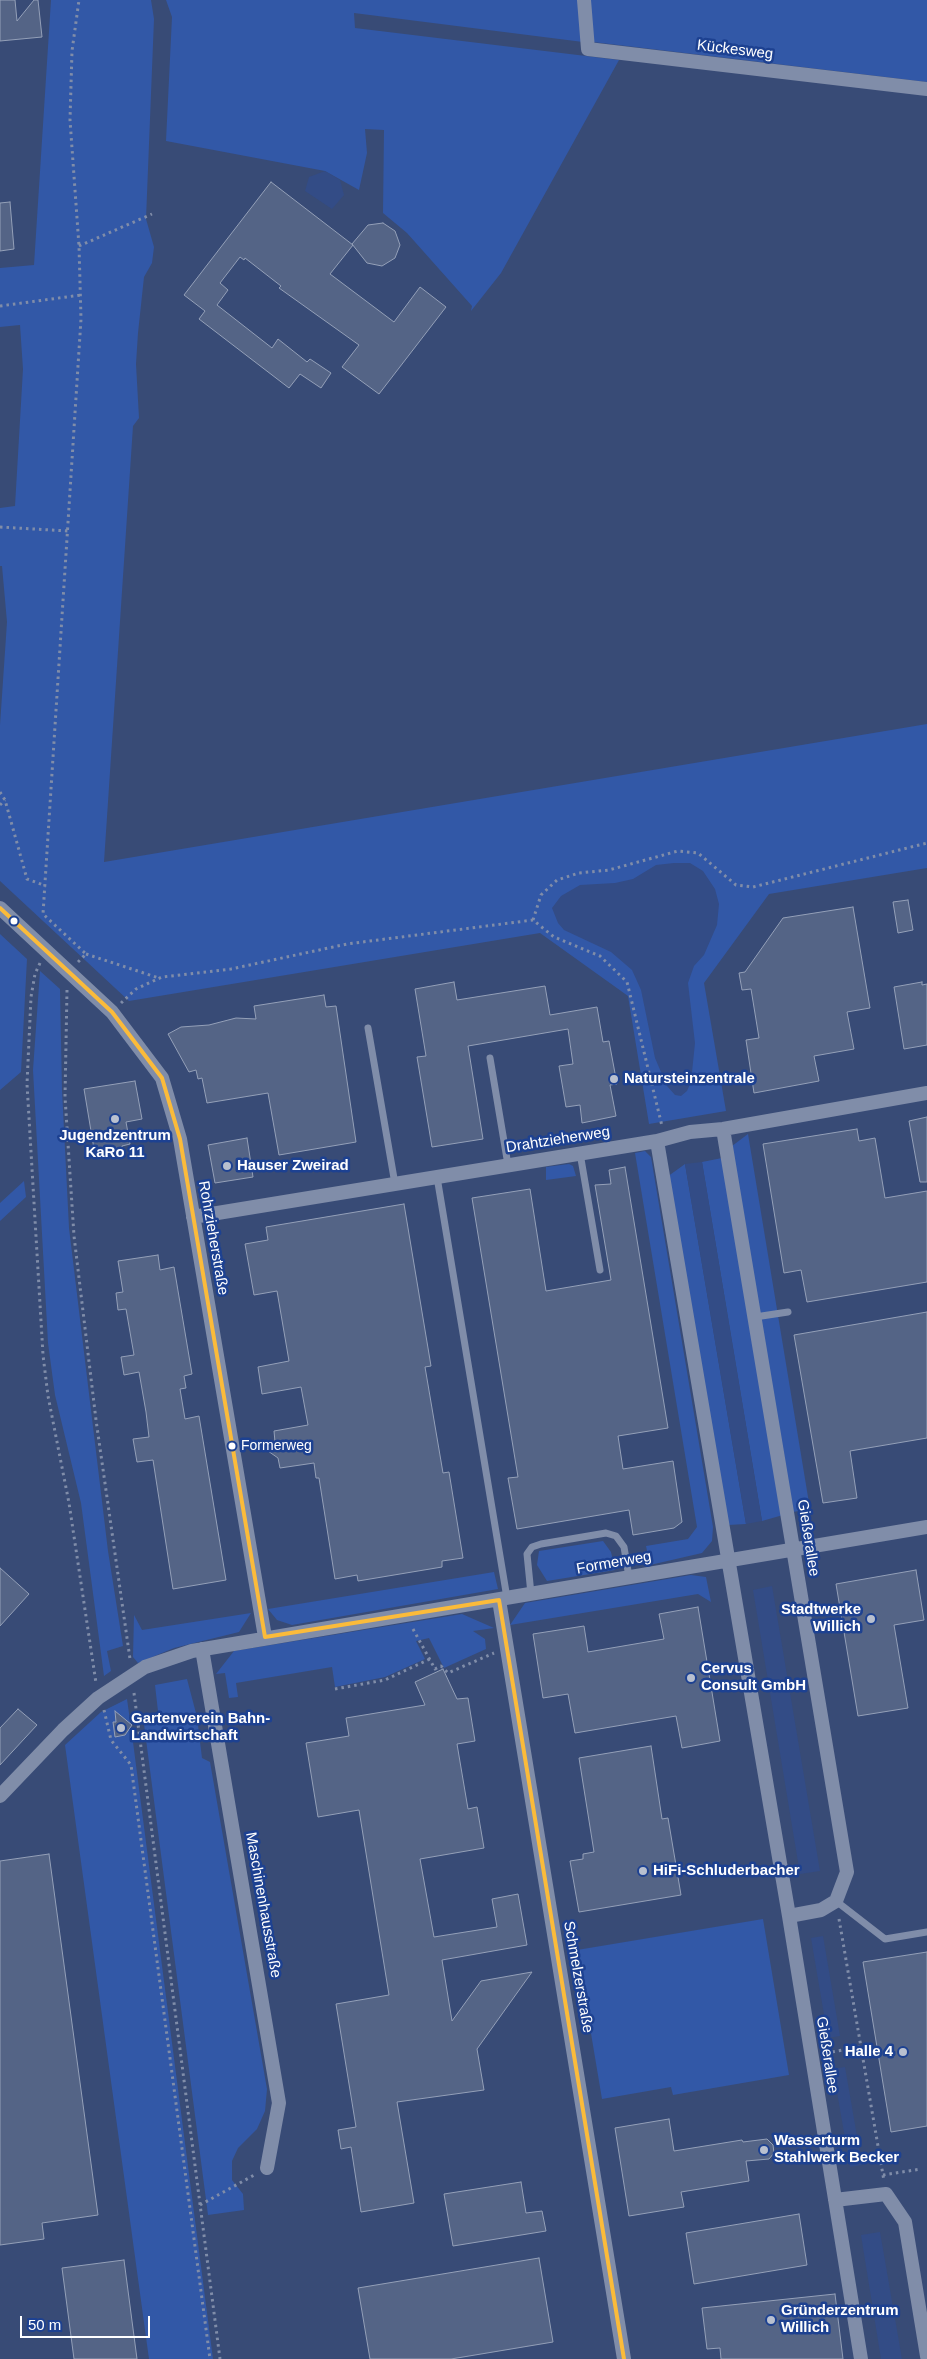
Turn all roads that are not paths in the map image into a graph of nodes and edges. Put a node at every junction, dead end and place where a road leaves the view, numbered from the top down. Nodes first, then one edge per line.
1 (584, 0) edge
2 (927, 89) edge
3 (0, 908) edge
4 (368, 1028) dead end
5 (490, 1058) dead end
6 (927, 1094) edge
7 (723, 1130) junction
8 (657, 1141) junction
9 (580, 1153) junction
10 (508, 1165) junction
11 (437, 1177) junction
12 (395, 1184) junction
13 (193, 1217) junction
14 (600, 1270) dead end
15 (788, 1312) dead end
16 (755, 1317) junction
17 (927, 1528) edge
18 (793, 1550) junction
19 (728, 1561) junction
20 (629, 1577) junction
21 (531, 1594) junction
22 (503, 1599) junction
23 (265, 1637) junction
24 (202, 1649) junction
25 (0, 1796) edge
26 (836, 1901) junction
27 (789, 1916) junction
28 (927, 1932) edge
29 (267, 2168) road end
30 (835, 2200) junction
31 (927, 2356) edge
32 (624, 2359) edge
33 (861, 2359) edge

1 - 2 street, Kückesweg
3 - 13 street, Rohrzieherstraße
4 - 12 lane
5 - 10 lane
6 - 7 street, Drahtzieherweg
7 - 8 street, Drahtzieherweg
7 - 16 street, Gießerallee
8 - 9 street, Drahtzieherweg
8 - 19 street, Gießerallee
9 - 10 street, Drahtzieherweg
9 - 14 lane
10 - 11 street, Drahtzieherweg
11 - 12 street, Drahtzieherweg
11 - 22 lane
12 - 13 street, Drahtzieherweg
13 - 23 street, Rohrzieherstraße
15 - 16 lane
16 - 18 street, Gießerallee
17 - 18 street, Formerweg
18 - 19 street, Formerweg
18 - 26 street, Gießerallee
19 - 20 street, Formerweg
19 - 27 street, Gießerallee
20 - 21 street, Formerweg
20 - 21 lane
21 - 22 street, Formerweg
22 - 23 street, Formerweg
22 - 32 street, Schmelzerstraße
23 - 24 street, Formerweg
24 - 25 street, Formerweg
24 - 29 street, Maschinenhausstraße
26 - 27 street
26 - 28 lane
27 - 30 street, Gießerallee
30 - 31 street
30 - 33 street, Gießerallee

